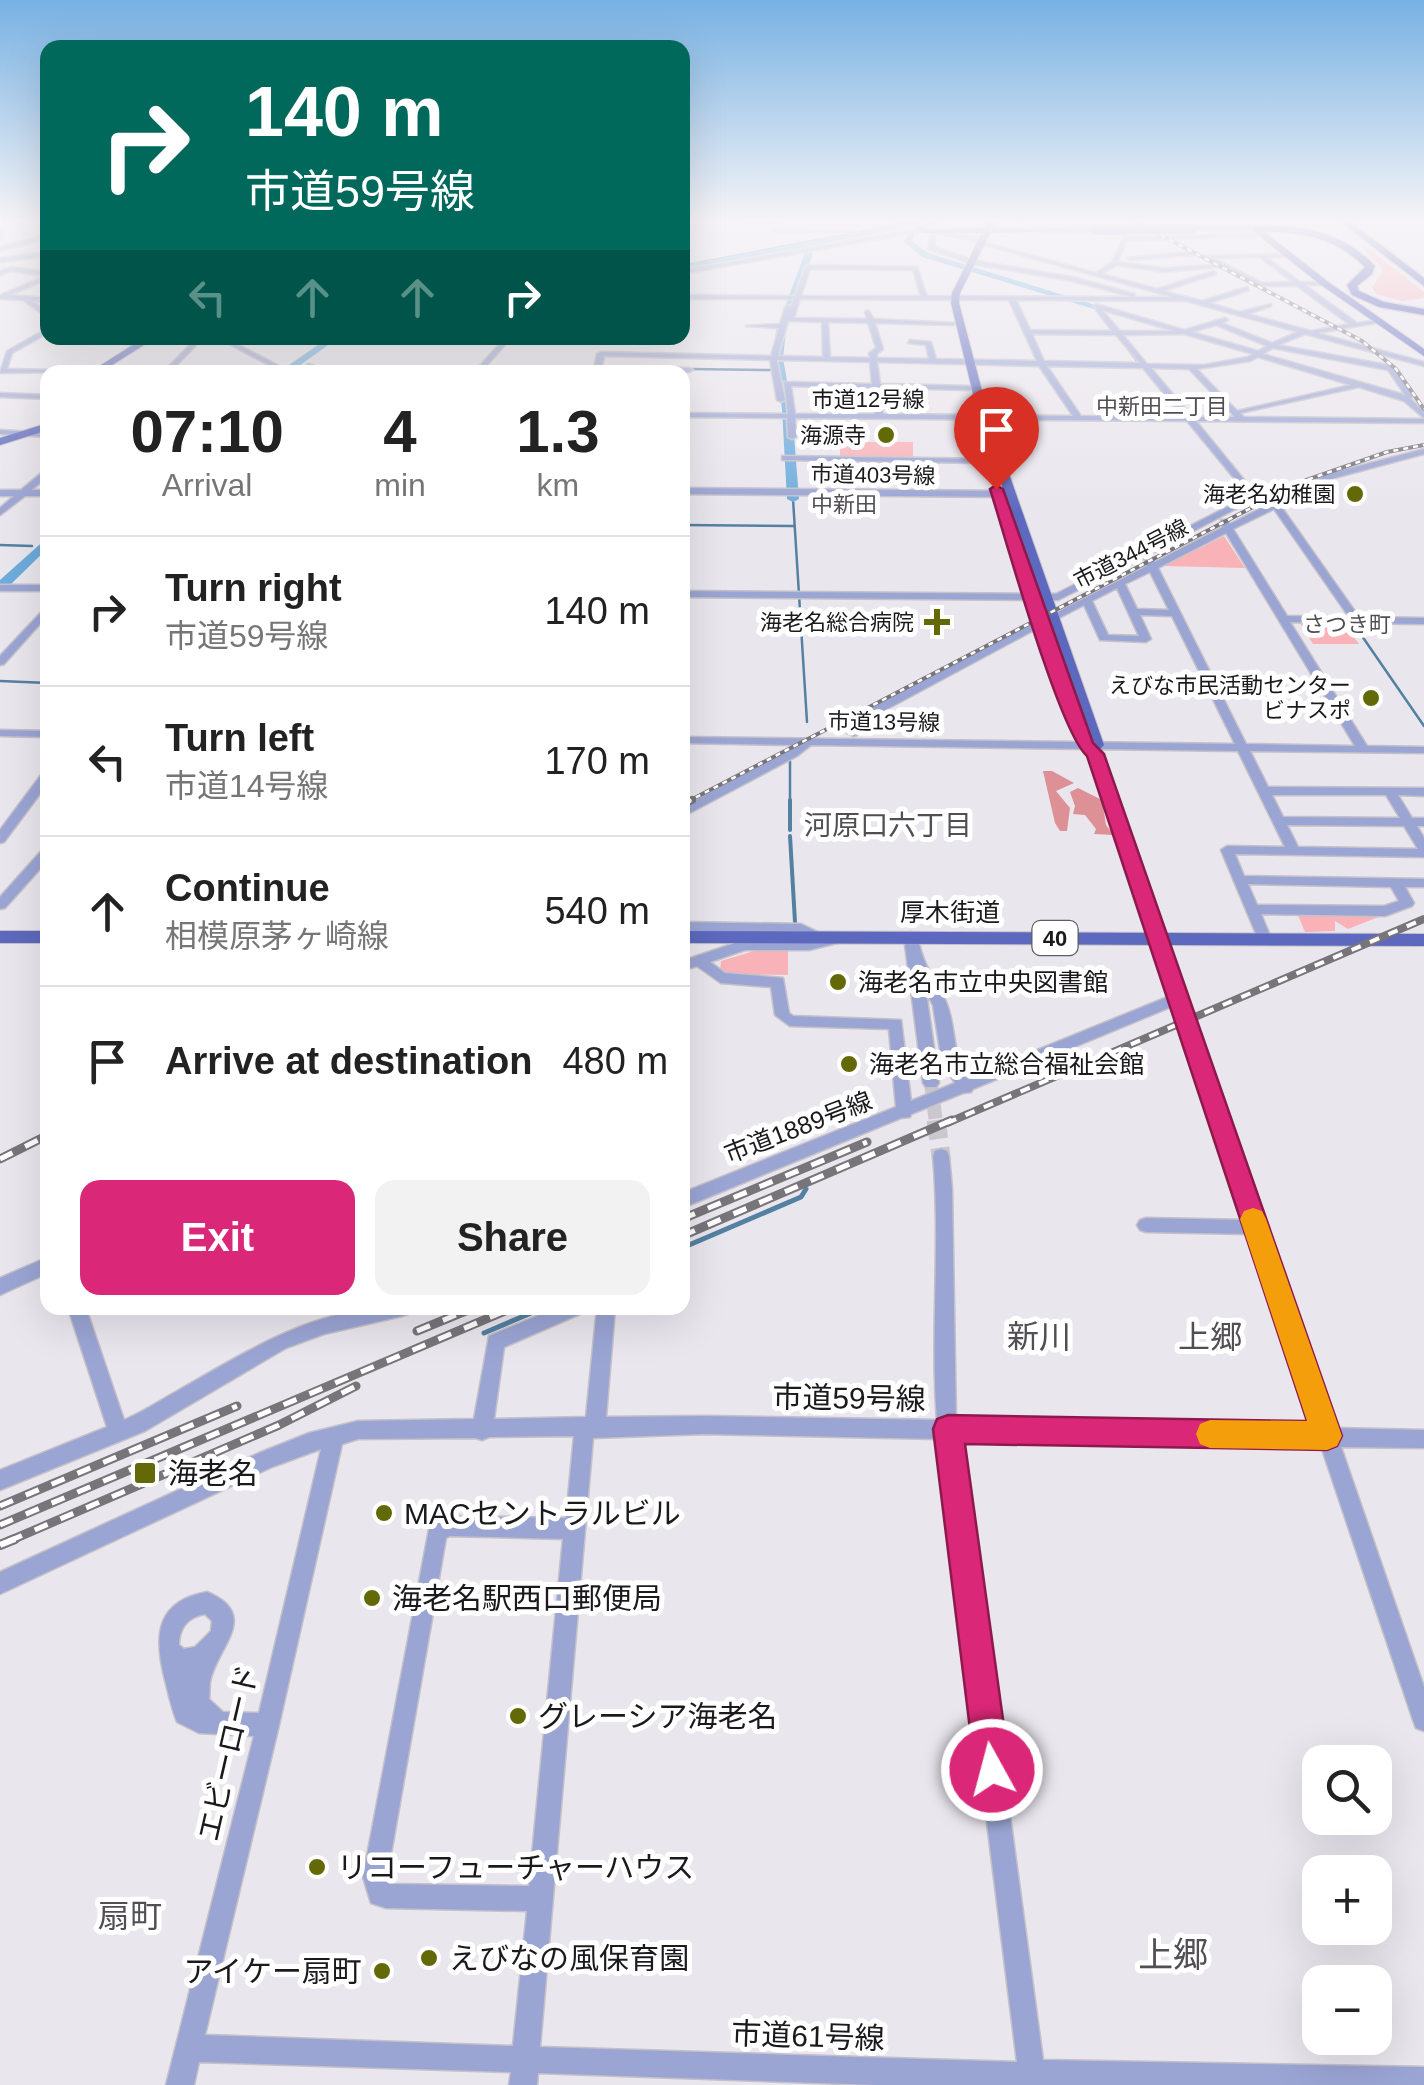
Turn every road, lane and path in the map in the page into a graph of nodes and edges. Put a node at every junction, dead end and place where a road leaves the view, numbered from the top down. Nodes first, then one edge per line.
1 (785, 318) edge
2 (790, 318) edge
3 (953, 318) edge
4 (956, 318) edge
5 (1021, 318) edge
6 (1103, 318) edge
7 (1135, 318) edge
8 (1212, 318) edge
9 (1231, 318) edge
10 (1253, 318) edge
11 (1346, 318) edge
12 (1374, 318) edge
13 (825, 320) junction
14 (870, 321) junction
15 (1220, 322) junction
16 (1379, 322) junction
17 (953, 323) junction
18 (1355, 325) junction
19 (754, 326) dead end
20 (781, 326) junction
21 (1028, 332) junction
22 (1182, 332) junction
23 (1115, 333) junction
24 (1304, 333) junction
25 (40, 335) edge
26 (910, 342) dead end
27 (138, 345) edge
28 (193, 345) edge
29 (234, 345) edge
30 (502, 345) edge
31 (1272, 346) junction
32 (1424, 353) edge
33 (1259, 355) junction
34 (778, 357) junction
35 (806, 358) junction
36 (827, 359) junction
37 (874, 360) junction
38 (1183, 360) junction
39 (933, 361) junction
40 (966, 361) junction
41 (1042, 364) junction
42 (1424, 364) edge
43 (106, 365) edge
44 (173, 365) edge
45 (273, 365) edge
46 (483, 365) edge
47 (599, 365) edge
48 (1143, 366) junction
49 (1394, 368) junction
50 (1, 370) edge
51 (40, 372) edge
52 (1424, 374) edge
53 (807, 384) junction
54 (1359, 384) junction
55 (873, 386) junction
56 (969, 388) junction
57 (0, 395) edge
58 (40, 397) edge
59 (1408, 399) junction
60 (1234, 412) junction
61 (690, 415) edge
62 (788, 416) junction
63 (879, 417) junction
64 (980, 418) junction
65 (1079, 418) junction
66 (1186, 419) junction
67 (1424, 419) edge
68 (1242, 420) junction
69 (1412, 421) junction
70 (40, 429) edge
71 (0, 432) edge
72 (29, 434) junction
73 (40, 435) edge
74 (792, 437) dead end
75 (0, 442) edge
76 (1419, 444) edge
77 (788, 458) dead end
78 (988, 461) junction
79 (40, 479) edge
80 (690, 492) edge
81 (0, 493) edge
82 (23, 493) junction
83 (40, 493) edge
84 (1004, 494) junction
85 (1274, 504) junction
86 (0, 512) edge
87 (1220, 515) junction
88 (1227, 528) junction
89 (1146, 554) junction
90 (1153, 566) junction
91 (1118, 582) junction
92 (0, 588) edge
93 (40, 588) edge
94 (690, 594) edge
95 (1038, 597) junction
96 (1086, 600) junction
97 (1134, 612) junction
98 (1176, 612) junction
99 (40, 617) edge
100 (1282, 619) junction
101 (1353, 620) junction
102 (1048, 621) junction
103 (1424, 621) edge
104 (0, 662) edge
105 (690, 731) edge
106 (0, 733) edge
107 (853, 733) junction
108 (40, 734) edge
109 (690, 740) edge
110 (809, 741) junction
111 (1090, 746) junction
112 (1243, 747) junction
113 (1363, 748) junction
114 (1424, 750) edge
115 (40, 785) edge
116 (1264, 791) junction
117 (1390, 792) junction
118 (1424, 792) edge
119 (690, 809) edge
120 (1278, 820) junction
121 (1408, 822) junction
122 (1424, 822) edge
123 (0, 838) edge
124 (40, 850) edge
125 (1293, 850) junction
126 (1424, 851) edge
127 (40, 861) edge
128 (1240, 880) junction
129 (1396, 883) junction
130 (1424, 884) edge
131 (0, 893) edge
132 (0, 905) edge
133 (1252, 909) junction
134 (690, 926) edge
135 (690, 937) edge
136 (817, 937) junction
137 (844, 937) junction
138 (0, 938) edge
139 (40, 938) edge
140 (1156, 938) junction
141 (1264, 938) junction
142 (1424, 940) edge
143 (912, 946) junction
144 (700, 961) junction
145 (690, 964) edge
146 (1178, 999) junction
147 (931, 1083) tunnel mouth
148 (966, 1088) junction
149 (904, 1113) junction
150 (941, 1156) tunnel mouth
151 (690, 1198) edge
152 (1146, 1225) dead end
153 (1255, 1227) junction
154 (40, 1268) edge
155 (0, 1286) edge
156 (79, 1315) edge
157 (558, 1315) edge
158 (605, 1315) edge
159 (324, 1316) edge
160 (590, 1429) junction
161 (948, 1429) junction
162 (482, 1431) junction
163 (119, 1433) junction
164 (334, 1436) junction
165 (1327, 1436) junction
166 (1424, 1439) edge
167 (0, 1480) edge
168 (575, 1529) junction
169 (0, 1583) edge
170 (214, 1648) junction
171 (169, 1650) junction
172 (1424, 1720) edge
173 (219, 1724) junction
174 (268, 1725) junction
175 (540, 1900) junction
176 (190, 2048) junction
177 (524, 2072) edge
178 (1424, 2080) edge
179 (1033, 2081) edge
180 (180, 2085) edge

1 - 20 street
2 - 13 street
3 - 17 main road
4 - 40 main road
5 - 21 street
6 - 23 street
7 - 22 street
8 - 15 street
9 - 15 street
10 - 24 street
11 - 18 street
12 - 16 main road
13 - 14 street
13 - 36 street
14 - 17 street
14 - 37 street
15 - 22 street
15 - 31 street
16 - 18 street
16 - 32 main road
17 - 40 main road
18 - 24 street
19 - 20 street
20 - 34 street
21 - 23 street
21 - 41 street
22 - 23 street
22 - 33 street
22 - 38 street
23 - 48 street
24 - 31 street
24 - 42 street
25 - 50 street
26 - 39 street
27 - 43 main road
28 - 44 street
29 - 45 street
30 - 46 street
31 - 33 street
31 - 49 street
33 - 38 street
33 - 54 street
34 - 35 street
34 - 47 street
34 - 62 street
35 - 36 street
35 - 53 street
36 - 37 street
37 - 39 street
37 - 55 street
38 - 48 street
38 - 60 street
39 - 40 street
40 - 41 street
40 - 56 main road
40 - 64 main road
41 - 48 street
41 - 65 street
48 - 66 street
49 - 52 street
49 - 59 street
50 - 51 street
53 - 55 street
53 - 62 street
54 - 59 street
54 - 60 street
55 - 56 street
55 - 63 street
56 - 64 main road
57 - 58 street
59 - 67 street
60 - 68 street
61 - 62 street, 市道12号線
62 - 63 street, 市道12号線
62 - 74 street
63 - 64 street, 市道12号線
64 - 65 street, 市道12号線
64 - 78 main road
64 - 84 main road
65 - 66 street, 市道12号線
66 - 68 street, 市道12号線
66 - 87 street
67 - 69 street, 市道12号線
68 - 69 street, 市道12号線
69 - 76 street
70 - 72 main road
71 - 72 street
72 - 73 street
72 - 75 main road
76 - 85 street, 市道344号線
77 - 78 street
78 - 84 main road
79 - 82 street
80 - 84 street, 市道403号線
81 - 82 street
82 - 83 street
82 - 86 street
84 - 95 main road
85 - 88 street, 市道344号線
85 - 101 street
87 - 88 street
87 - 89 street
88 - 90 street, 市道344号線
88 - 100 street
89 - 90 street
89 - 95 street
90 - 91 street, 市道344号線
90 - 98 street
91 - 96 street, 市道344号線
91 - 97 street
92 - 93 street
94 - 95 street
95 - 102 main road
96 - 97 street
96 - 102 street, 市道344号線
97 - 98 street
98 - 112 street
99 - 104 street
100 - 101 street
100 - 113 street
101 - 103 street
102 - 107 street, 市道344号線
102 - 111 main road
105 - 107 street, 市道13号線
106 - 108 street
107 - 111 street, 市道13号線
109 - 110 street, 市道13号線
110 - 111 street, 市道13号線
110 - 119 street
111 - 112 street, 市道13号線
111 - 140 street
112 - 113 street, 市道13号線
112 - 116 street
113 - 114 street, 市道13号線
115 - 123 street
116 - 117 street
116 - 120 street
117 - 118 street
117 - 121 street
120 - 121 street
120 - 125 street
121 - 122 street
121 - 126 street
124 - 131 street
125 - 126 street
125 - 128 street
127 - 132 street
128 - 129 street
128 - 133 street
129 - 130 street
129 - 133 street
133 - 141 street
134 - 136 street
135 - 136 main road, 厚木街道 / 40
136 - 137 main road, 厚木街道 / 40
137 - 143 main road, 厚木街道 / 40
137 - 144 street
138 - 139 main road
140 - 141 main road, 厚木街道 / 40
140 - 143 main road, 厚木街道 / 40
140 - 146 street
141 - 142 main road, 厚木街道 / 40
143 - 147 street
143 - 148 street
144 - 145 street
144 - 149 street, 市道1889号線
146 - 148 street
146 - 153 street
148 - 149 street
149 - 151 street, 市道1889号線
150 - 161 street
152 - 153 street
153 - 165 street
154 - 155 street
156 - 163 street
157 - 162 street
158 - 160 street
159 - 163 street
160 - 161 street, 市道59号線
160 - 162 street, 市道59号線
160 - 168 street
161 - 165 street, 市道59号線
161 - 179 street
162 - 164 street, 市道59号線
163 - 167 street
164 - 169 street, 市道59号線
164 - 174 street, エビーロード
165 - 166 street, 市道59号線
165 - 172 street
168 - 175 street
168 - 175 street
170 - 171 street
170 - 171 street
170 - 173 street
171 - 173 street
173 - 174 street
174 - 176 street, エビーロード
175 - 177 street
176 - 177 street, 市道61号線
176 - 180 street, エビーロード
177 - 179 street, 市道61号線
178 - 179 street, 市道61号線

